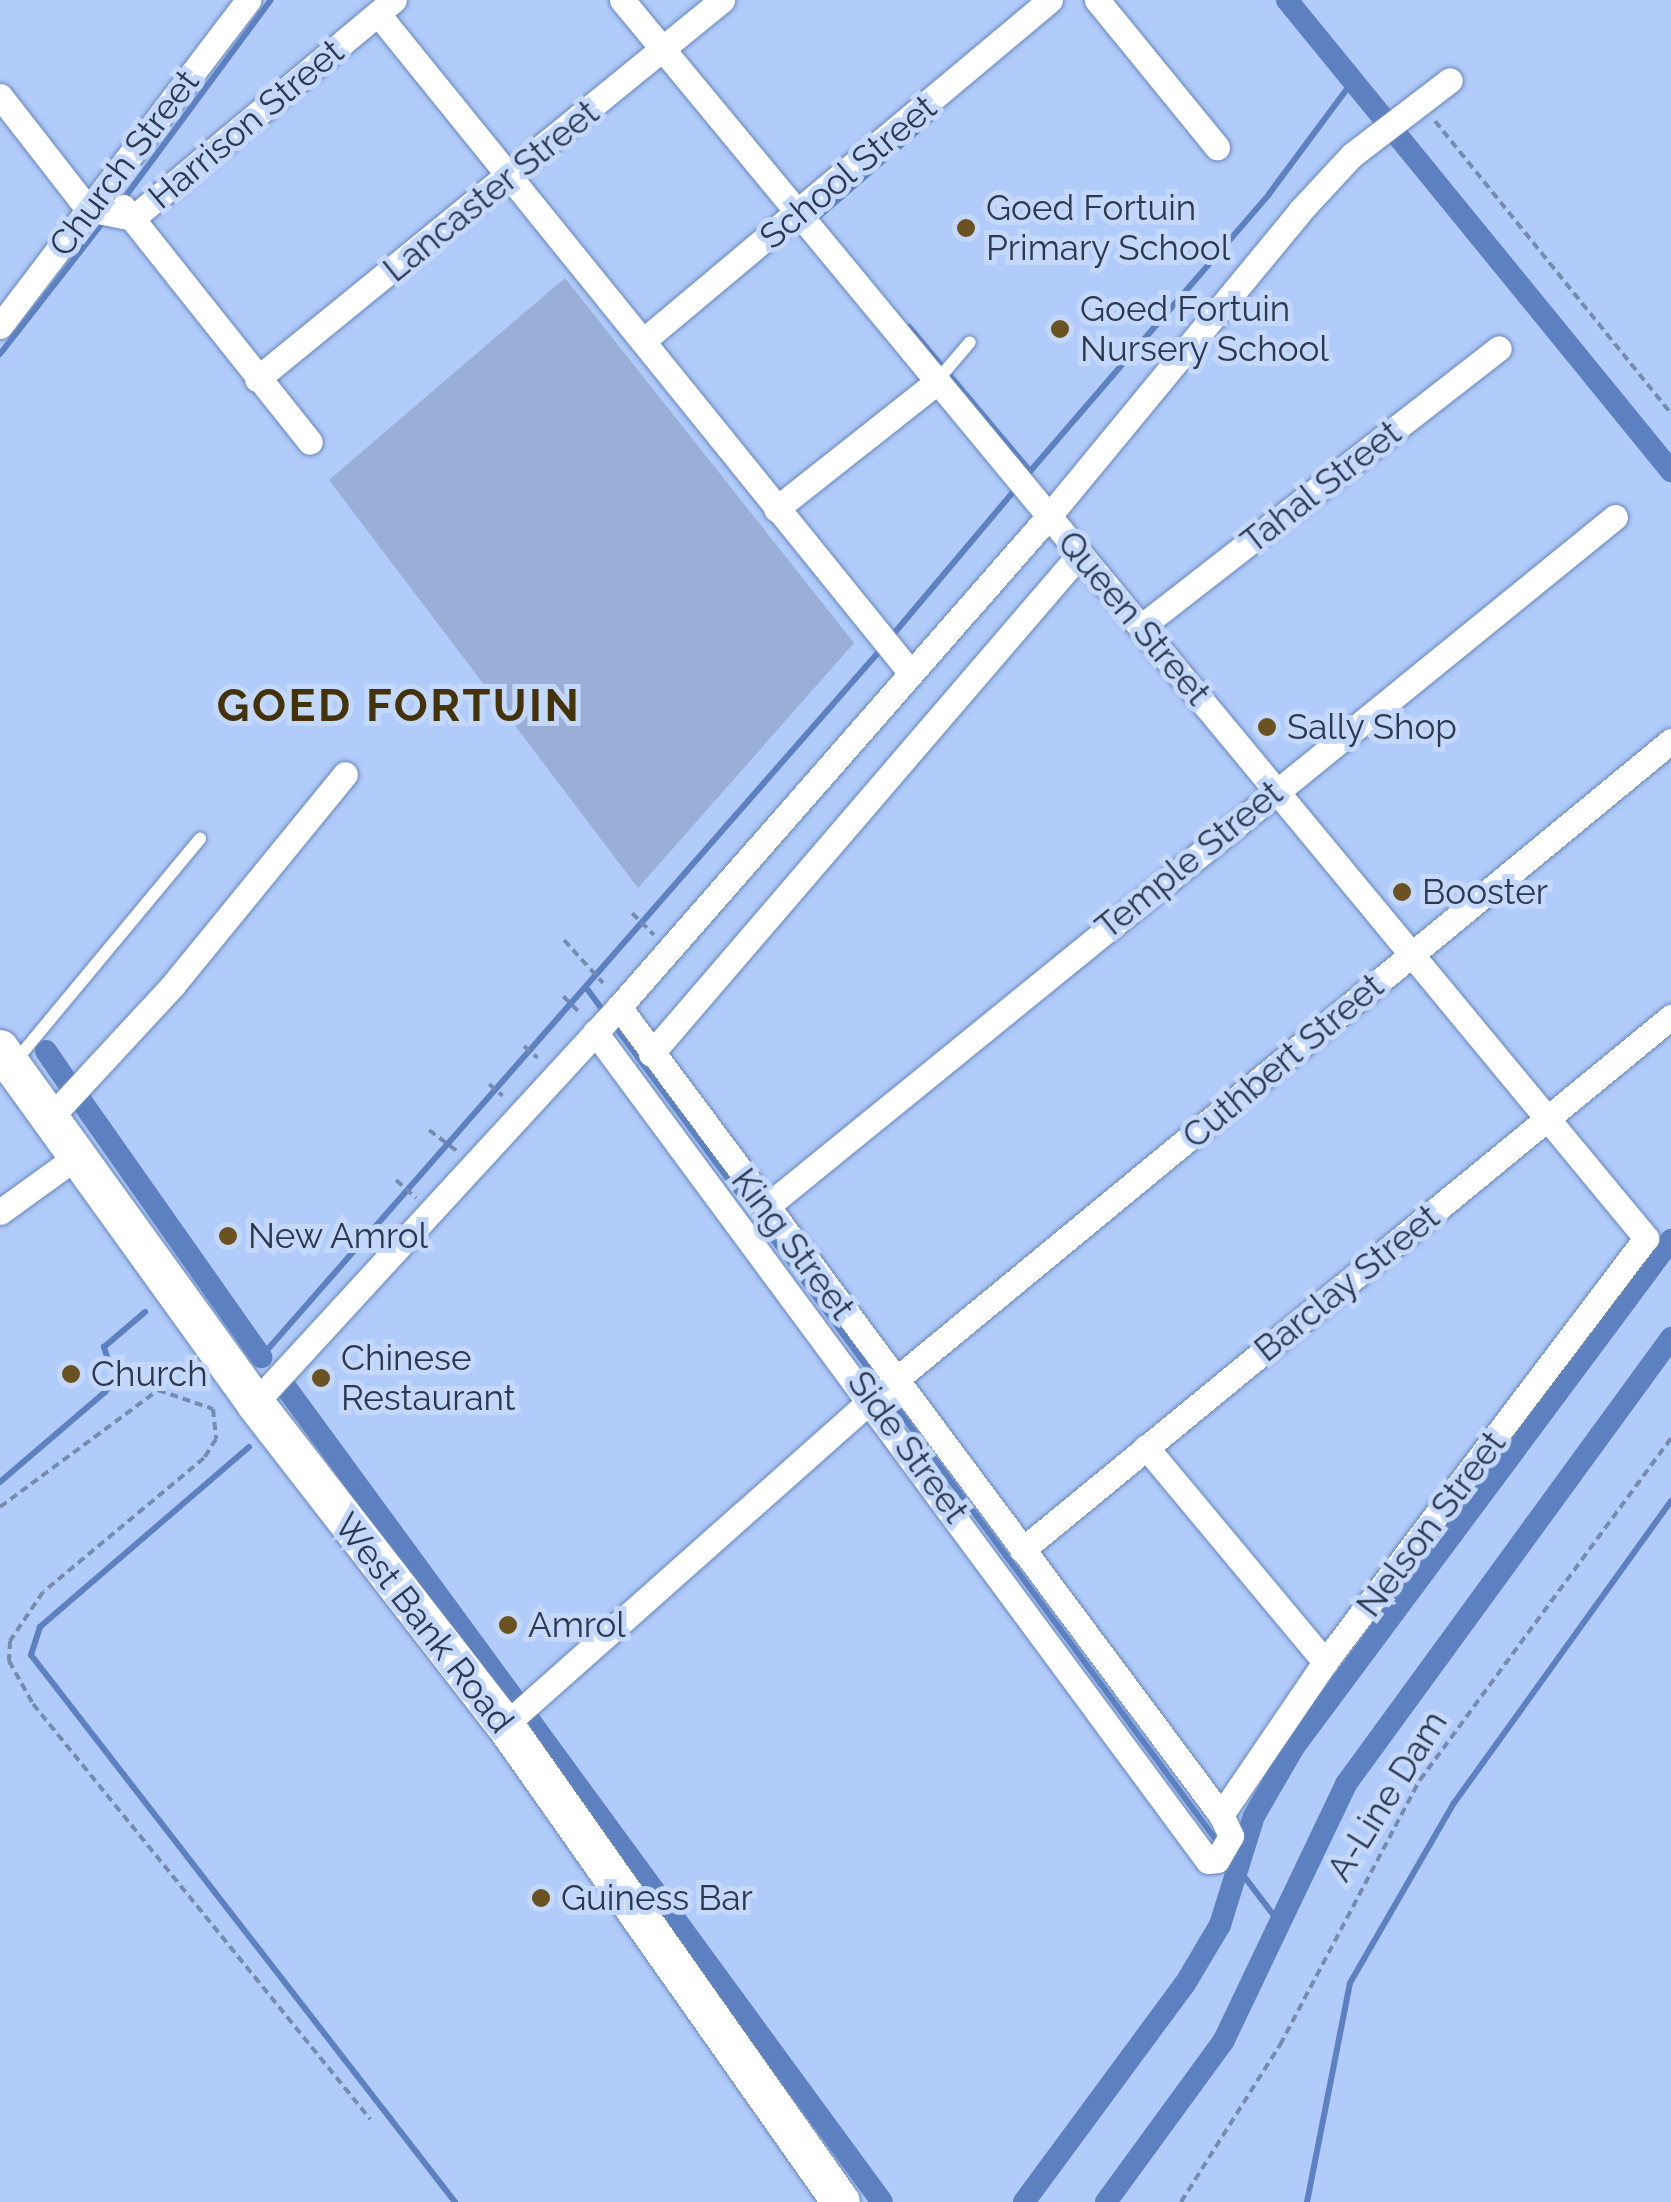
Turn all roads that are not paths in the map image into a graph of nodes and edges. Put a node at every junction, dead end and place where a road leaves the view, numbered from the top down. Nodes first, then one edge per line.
1 (248, 0) edge
2 (622, 0) edge
3 (722, 0) edge
4 (1050, 0) edge
5 (1097, 0) edge
6 (386, 7) edge
7 (664, 49) junction
8 (1450, 80) dead end
9 (0, 96) edge
10 (1217, 147) dead end
11 (508, 178) junction
12 (106, 186) junction
13 (88, 210) junction
14 (796, 217) junction
15 (133, 218) junction
16 (0, 326) edge
17 (642, 341) junction
18 (970, 342) dead end
19 (1499, 348) dead end
20 (257, 379) junction
21 (938, 380) junction
22 (310, 442) dead end
23 (776, 509) junction
24 (1050, 516) junction
25 (1615, 517) dead end
26 (1080, 554) junction
27 (1142, 626) junction
28 (910, 672) junction
29 (1671, 741) edge
30 (345, 774) dead end
31 (1274, 789) junction
32 (200, 839) dead end
33 (1412, 954) junction
34 (619, 1008) junction
35 (1671, 1017) edge
36 (588, 1023) junction
37 (651, 1054) junction
38 (6, 1057) edge
39 (48, 1118) junction
40 (1549, 1118) junction
41 (76, 1157) junction
42 (766, 1206) junction
43 (0, 1212) edge
44 (1646, 1238) joint
45 (884, 1389) junction
46 (255, 1403) junction
47 (1146, 1448) junction
48 (1022, 1550) junction
49 (1325, 1662) junction
50 (505, 1725) junction
51 (1222, 1815) junction
52 (840, 2202) edge

1 - 12 street, Church Street
2 - 7 street, Queen Street
3 - 7 street, Lancaster Street
4 - 14 street, School Street
5 - 10 street
6 - 11 street
6 - 15 street, Harrison Street
7 - 11 street, Lancaster Street
7 - 14 street, Queen Street
8 - 24 street
9 - 13 street
11 - 17 street
11 - 20 street, Lancaster Street
12 - 13 street, Church Street
12 - 15 street
13 - 15 street, Harrison Street
13 - 16 street, Church Street
14 - 17 street, School Street
14 - 21 street, Queen Street
15 - 20 street
17 - 23 street
18 - 21 lane
19 - 27 street, Tahal Street
20 - 22 street
21 - 23 street
21 - 24 street, Queen Street
23 - 28 street
24 - 26 street, Queen Street
24 - 28 street
25 - 31 street, Temple Street
26 - 27 street, Queen Street
26 - 37 street
27 - 31 street, Queen Street
28 - 34 street
29 - 33 street, Cuthbert Street
30 - 39 street
31 - 33 street, Queen Street
31 - 42 street, Temple Street
32 - 38 lane
33 - 40 street, Queen Street
33 - 45 street, Cuthbert Street
34 - 36 street
34 - 37 street, King Street
35 - 40 street, Barclay Street
36 - 45 street, Side Street
36 - 46 street
37 - 42 street, King Street
38 - 39 main road, West Bank Road
39 - 41 main road, West Bank Road
40 - 44 street, Queen Street
40 - 47 street, Barclay Street
41 - 43 street
41 - 46 main road, West Bank Road
42 - 45 street, King Street
44 - 49 street, Nelson Street
45 - 48 street, King Street
45 - 50 street
45 - 51 street, Side Street
46 - 50 main road, West Bank Road
47 - 48 street, Barclay Street
47 - 49 street
48 - 51 street, King Street
49 - 51 street, Nelson Street
50 - 52 main road, West Bank Road

